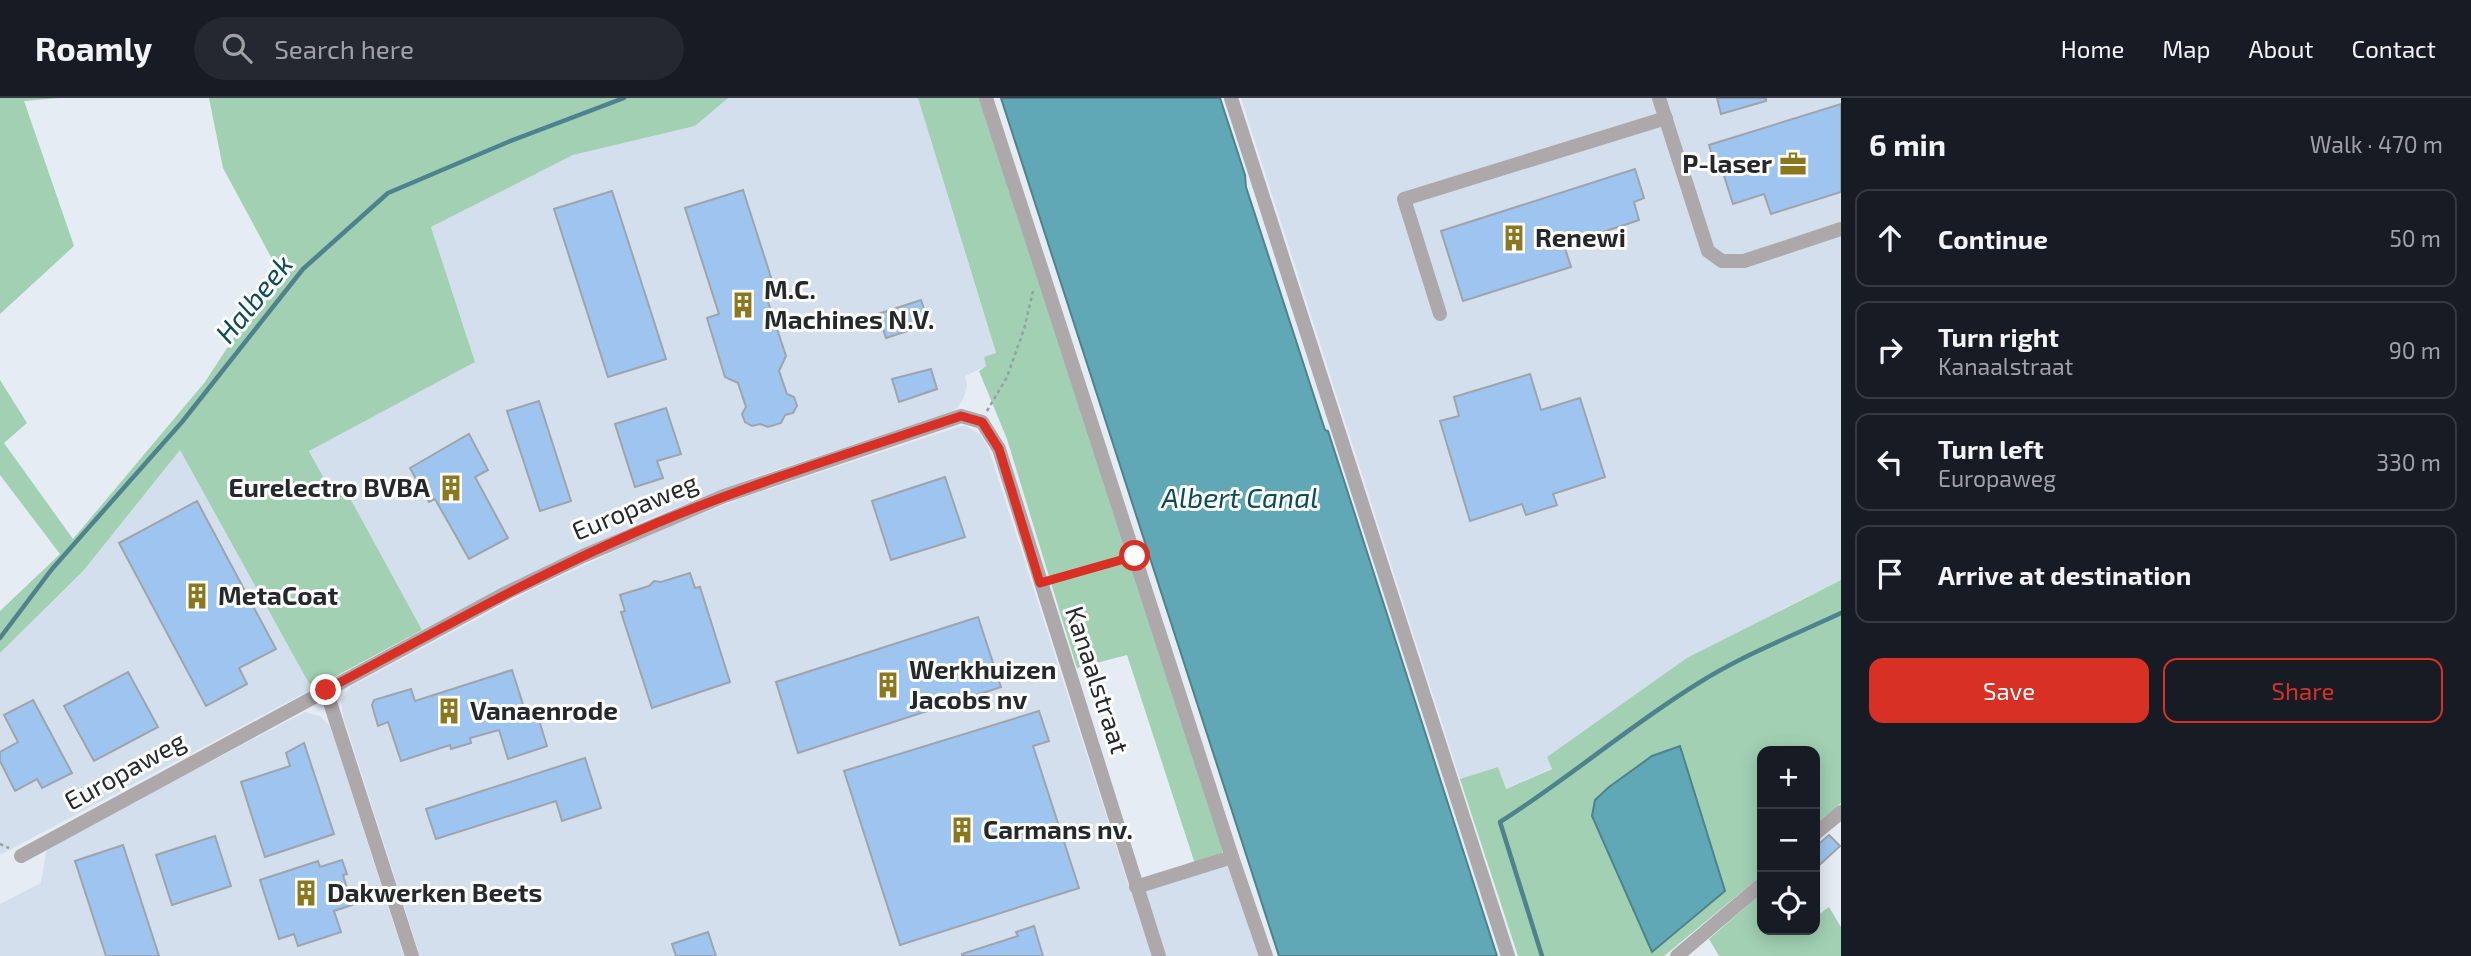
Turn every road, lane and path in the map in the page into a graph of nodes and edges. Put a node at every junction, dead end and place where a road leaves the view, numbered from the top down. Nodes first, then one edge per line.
1 (986, 98) edge
2 (1231, 98) edge
3 (1659, 98) edge
4 (1666, 118) junction
5 (1841, 229) edge
6 (1041, 264) junction
7 (1440, 314) dead end
8 (982, 422) junction
9 (1135, 556) junction
10 (1040, 583) junction
11 (326, 690) junction
12 (1841, 812) edge
13 (1820, 830) edge
14 (21, 856) dead end
15 (1232, 857) junction
16 (1136, 887) junction
17 (1757, 888) edge
18 (412, 956) edge
19 (1159, 956) edge
20 (1266, 956) edge
21 (1508, 956) edge
22 (1677, 956) edge

1 - 6 street
2 - 21 street
3 - 4 street
4 - 5 street
4 - 7 street
6 - 8 path
6 - 9 street
8 - 10 street, Kanaalstraat
8 - 11 street, Europaweg
9 - 10 path
9 - 15 street
10 - 16 street, Kanaalstraat
11 - 14 street, Europaweg
11 - 18 street
12 - 13 street
15 - 16 street
15 - 20 street
16 - 19 street, Kanaalstraat
17 - 22 street

